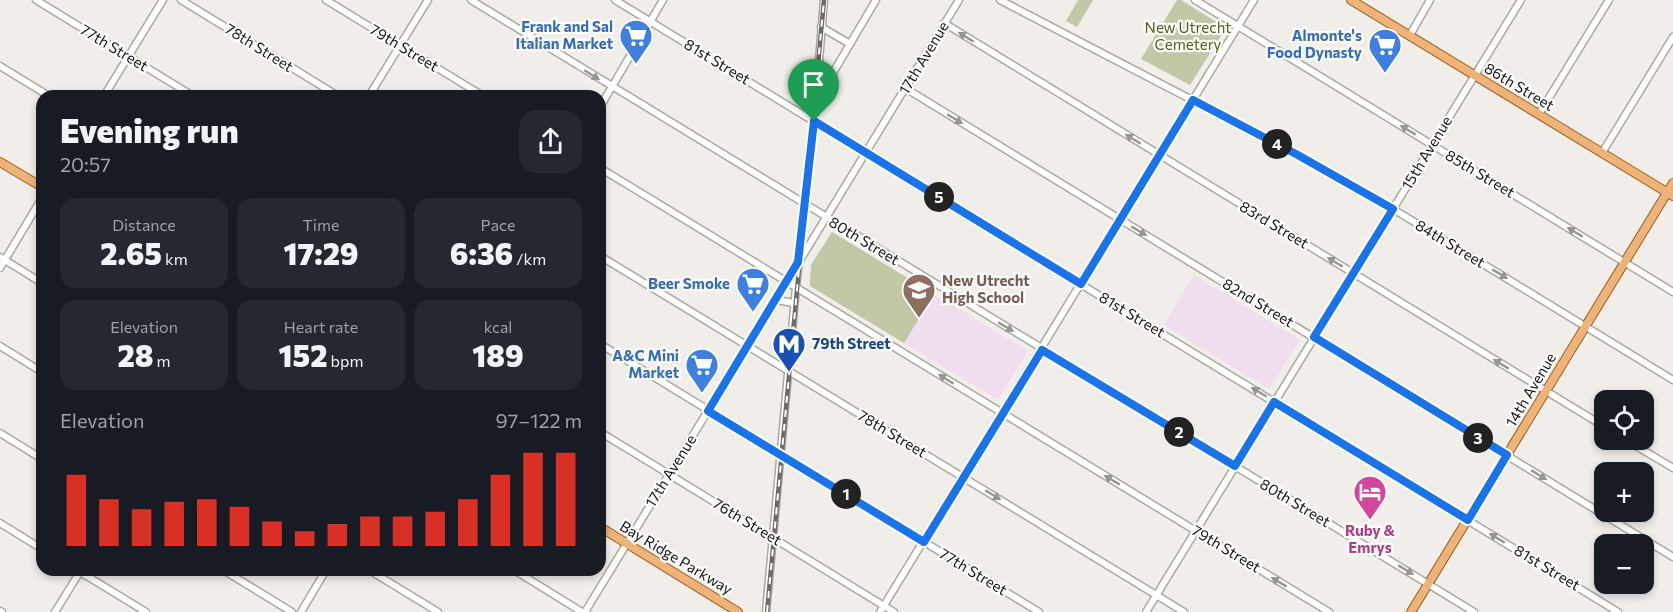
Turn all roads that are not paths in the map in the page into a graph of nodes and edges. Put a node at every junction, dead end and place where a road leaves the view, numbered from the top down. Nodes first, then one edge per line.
1 (36, 0) edge
2 (163, 0) edge
3 (181, 0) edge
4 (326, 0) edge
5 (428, 0) edge
6 (471, 0) edge
7 (615, 0) edge
8 (663, 0) edge
9 (824, 0) edge
10 (876, 0) edge
11 (959, 0) edge
12 (1000, 0) edge
13 (1195, 0) edge
14 (1254, 0) edge
15 (1351, 0) edge
16 (1430, 0) edge
17 (1521, 0) edge
18 (1609, 0) edge
19 (650, 22) junction
20 (944, 23) junction
21 (1238, 26) junction
22 (821, 27) junction
23 (1410, 35) junction
24 (1673, 36) edge
25 (850, 44) junction
26 (400, 45) junction
27 (129, 57) junction
28 (0, 66) edge
29 (1475, 75) junction
30 (612, 87) junction
31 (905, 88) junction
32 (39, 90) edge
33 (108, 90) edge
34 (183, 90) edge
35 (328, 90) edge
36 (373, 90) edge
37 (473, 90) edge
38 (606, 97) edge
39 (1193, 100) junction
40 (816, 103) junction
41 (1539, 114) junction
42 (814, 121) junction
43 (1432, 144) junction
44 (866, 153) junction
45 (1602, 153) junction
46 (1160, 156) junction
47 (0, 162) edge
48 (606, 172) edge
49 (36, 183) edge
50 (1673, 183) edge
51 (1670, 194) edge
52 (804, 204) junction
53 (36, 207) edge
54 (1393, 209) junction
55 (826, 218) junction
56 (1121, 220) junction
57 (2, 259) edge
58 (606, 260) edge
59 (798, 262) junction
60 (1625, 262) junction
61 (0, 268) edge
62 (1353, 273) junction
63 (36, 279) edge
64 (787, 281) junction
65 (1081, 284) junction
66 (796, 287) junction
67 (1673, 292) edge
68 (776, 300) junction
69 (794, 303) junction
70 (1585, 326) junction
71 (1314, 337) junction
72 (0, 346) edge
73 (748, 347) junction
74 (606, 348) edge
75 (1042, 350) junction
76 (36, 368) edge
77 (789, 371) junction
78 (1673, 380) edge
79 (1546, 391) junction
80 (1274, 402) junction
81 (708, 411) junction
82 (1003, 414) junction
83 (1594, 420) edge
84 (0, 434) edge
85 (606, 436) edge
86 (1643, 450) edge
87 (36, 455) edge
88 (782, 455) junction
89 (1507, 455) junction
90 (1235, 466) junction
91 (1673, 468) edge
92 (669, 474) junction
93 (963, 477) junction
94 (1468, 520) junction
95 (0, 523) edge
96 (606, 531) edge
97 (1196, 531) junction
98 (774, 538) junction
99 (924, 542) junction
100 (627, 544) junction
101 (36, 545) edge
102 (1673, 556) edge
103 (76, 576) edge
104 (87, 576) edge
105 (233, 576) edge
106 (322, 576) edge
107 (379, 576) edge
108 (523, 576) edge
109 (1428, 584) junction
110 (1156, 595) junction
111 (882, 609) edge
112 (55, 612) edge
113 (146, 612) edge
114 (292, 612) edge
115 (301, 612) edge
116 (438, 612) edge
117 (584, 612) edge
118 (738, 612) edge
119 (766, 612) edge
120 (894, 612) edge
121 (1039, 612) edge
122 (1146, 612) edge
123 (1184, 612) edge
124 (1329, 612) edge
125 (1411, 612) edge
126 (1474, 612) edge
127 (1618, 612) edge

1 - 27 street, 77th Street
2 - 27 street
3 - 35 street, 78th Street
4 - 26 street, 79th Street
5 - 26 street
6 -> 30 street, 80th Street
7 - 19 street, 81st Street
8 - 19 street
9 - 22 street
10 - 25 street
11 - 20 street, 17th Avenue
12 - 39 street, 84th Street
13 - 21 street, 85th Street
14 - 21 street
15 - 23 main road, 86th Street
16 - 23 street
17 - 29 street, 15th Avenue
18 - 41 street
19 - 30 street
19 - 42 street, 81st Street
20 - 31 street, 17th Avenue
46 -> 20 street, 83rd Street
21 - 39 street
43 -> 21 street, 85th Street
22 - 25 street
22 - 40 street
23 - 29 main road, 86th Street
24 - 45 street
25 - 40 street
26 - 36 street
26 - 37 street, 79th Street
27 - 33 street
27 - 34 street, 77th Street
28 - 32 street
29 - 41 main road, 86th Street
29 - 43 street, 15th Avenue
30 - 38 street
30 - 52 street, 80th Street
31 - 44 street, 17th Avenue
31 -> 56 street, 82nd Street
39 - 46 street
39 - 54 street, 84th Street
40 - 42 street
41 - 45 main road, 86th Street
42 - 44 street, 81st Street
42 - 52 street
43 - 54 street, 15th Avenue
60 -> 43 street, 85th Street
44 - 55 street, 17th Avenue
44 - 65 street, 81st Street
45 - 51 main road, 86th Street
46 - 56 street
62 -> 46 street, 83rd Street
47 - 49 main road
48 - 64 street, 79th Street
50 - 51 main road, 14th Avenue
51 - 60 main road, 14th Avenue
52 - 55 street, 80th Street
52 - 59 street
53 - 57 street
54 - 62 street, 15th Avenue
54 -> 70 street, 84th Street
55 - 59 street, 17th Avenue
55 -> 75 street, 80th Street
56 - 65 street
56 -> 71 street, 82nd Street
57 - 61 street
57 - 63 street
58 - 73 street, 78th Street
59 - 64 street, 17th Avenue
59 - 66 street
60 - 67 street, 85th Street
60 - 70 main road, 14th Avenue
62 - 71 street, 15th Avenue
79 -> 62 street, 83rd Street
64 - 66 street, 79th Street
64 - 68 street, 17th Avenue
65 - 75 street
80 -> 65 street, 81st Street
66 - 69 street
82 -> 66 street, 79th Street
68 - 69 street
68 - 73 street, 17th Avenue
69 - 77 street
70 - 78 street, 84th Street
70 - 79 main road, 14th Avenue
71 - 80 street, 15th Avenue
71 - 89 street, 82nd Street
72 - 76 street
73 - 77 street, 78th Street
73 - 81 street, 17th Avenue
74 - 81 street, 77th Street
75 - 82 street
75 - 90 street, 80th Street
77 - 88 street
77 - 93 street, 78th Street
79 - 83 street, 83rd Street
79 - 89 main road, 14th Avenue
80 - 90 street, 15th Avenue
80 - 94 street, 81st Street
81 - 88 street, 77th Street
81 - 92 street, 17th Avenue
82 - 93 street
97 -> 82 street, 79th Street
84 - 87 street
85 - 92 street, 76th Street
86 - 91 street
88 - 98 street
88 - 99 street, 77th Street
89 - 94 main road, 14th Avenue
89 -> 102 street, 82nd Street
90 - 97 street, 15th Avenue
90 -> 109 street, 80th Street
92 - 98 street, 76th Street
92 - 100 street, 17th Avenue
93 - 99 street
93 -> 110 street, 78th Street
94 - 109 main road, 14th Avenue
127 -> 94 street, 81st Street
95 - 101 street
96 - 100 main road, Bay Ridge Parkway
97 - 110 street, 15th Avenue
124 -> 97 street, 79th Street
98 - 111 street, 76th Street
98 - 119 street
99 - 111 street
99 - 121 street, 77th Street
100 - 117 street, 17th Avenue
100 - 118 main road, Bay Ridge Parkway
103 - 112 street
104 - 113 street
105 - 114 street
106 - 115 street
107 - 116 street
108 - 117 street
109 - 125 main road, 14th Avenue
109 - 126 street, 80th Street
110 - 122 street, 15th Avenue
110 - 123 street, 78th Street
111 - 120 street, 76th Street

